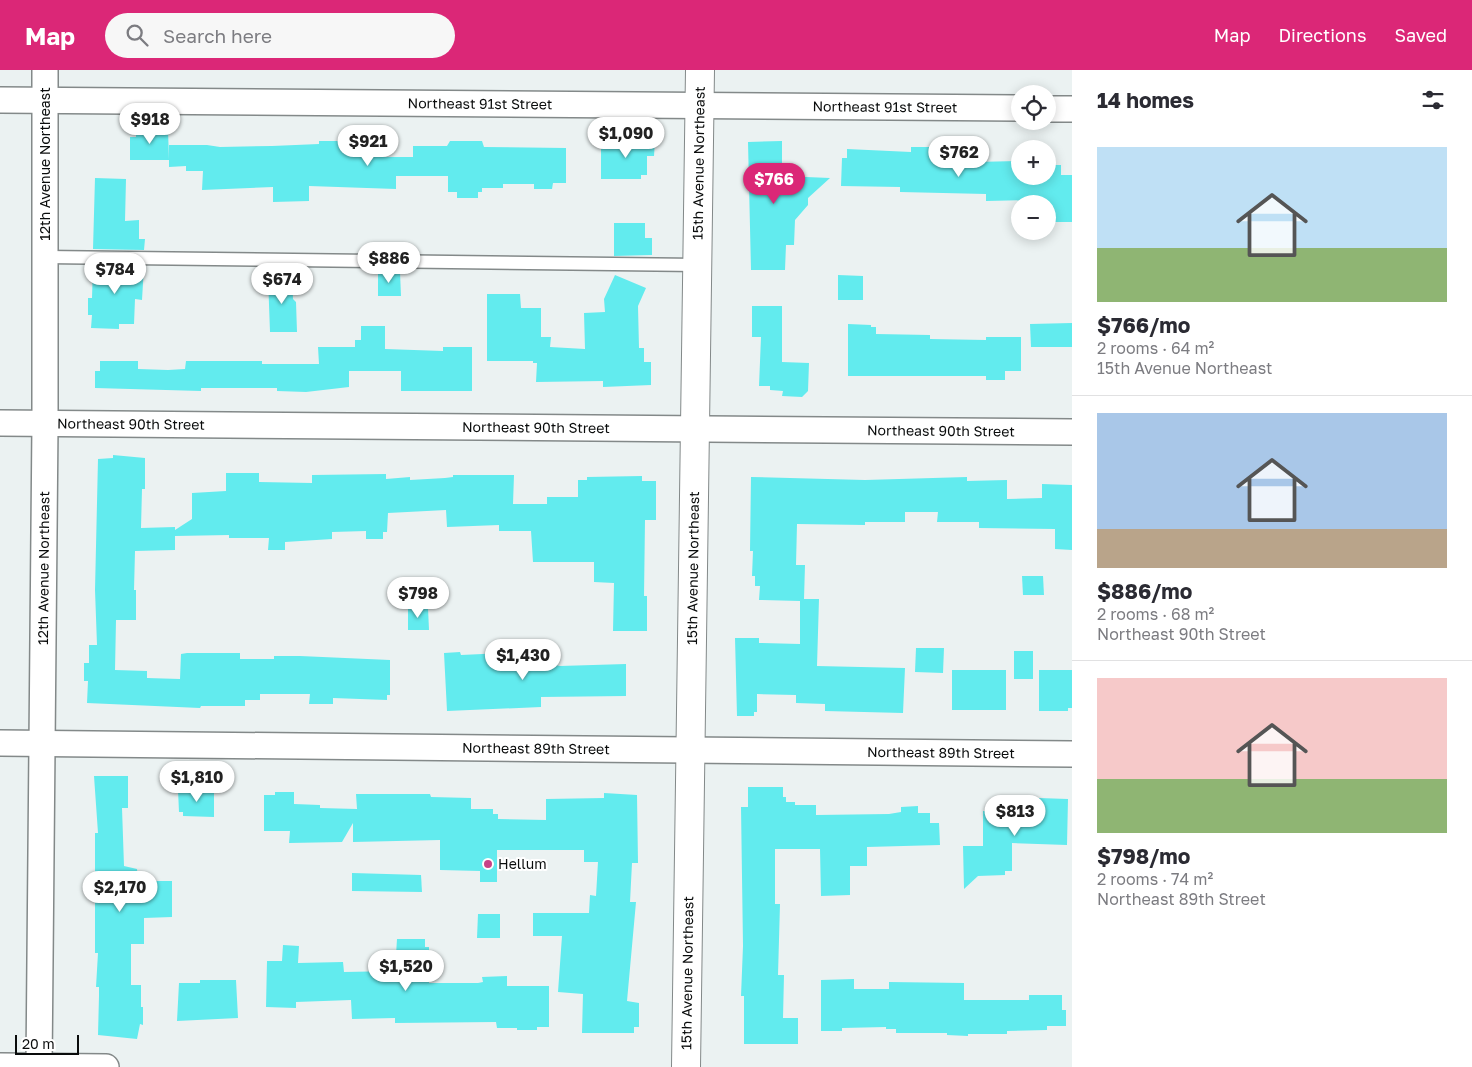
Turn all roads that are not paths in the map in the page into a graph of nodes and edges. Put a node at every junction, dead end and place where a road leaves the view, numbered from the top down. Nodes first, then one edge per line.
1 (45, 70) edge
2 (700, 70) edge
3 (0, 100) edge
4 (45, 100) junction
5 (700, 104) junction
6 (1011, 108) edge
7 (1056, 109) edge
8 (1072, 109) edge
9 (46, 257) junction
10 (698, 265) junction
11 (0, 423) edge
12 (45, 424) junction
13 (695, 430) junction
14 (1072, 432) edge
15 (0, 743) edge
16 (41, 744) junction
17 (691, 750) junction
18 (1072, 754) edge
19 (0, 1066) edge
20 (39, 1067) edge
21 (106, 1067) edge
22 (686, 1067) edge

1 - 4 street, 12th Avenue Northeast
2 - 5 street, 15th Avenue Northeast
3 - 4 street, Northeast 91st Street
4 - 5 street, Northeast 91st Street
4 - 9 street, 12th Avenue Northeast
5 - 6 street, Northeast 91st Street
5 - 10 street, 15th Avenue Northeast
7 - 8 street
9 - 10 lane
9 - 12 street, 12th Avenue Northeast
10 - 13 street, 15th Avenue Northeast
11 - 12 street, Northeast 90th Street
12 - 13 street, Northeast 90th Street
12 - 16 street, 12th Avenue Northeast
13 - 14 street, Northeast 90th Street
13 - 17 street, 15th Avenue Northeast
15 - 16 street, Northeast 89th Street
16 - 17 street, Northeast 89th Street
16 - 20 street, 12th Avenue Northeast
17 - 18 street, Northeast 89th Street
17 - 22 street, 15th Avenue Northeast
19 - 20 street
20 - 21 street

